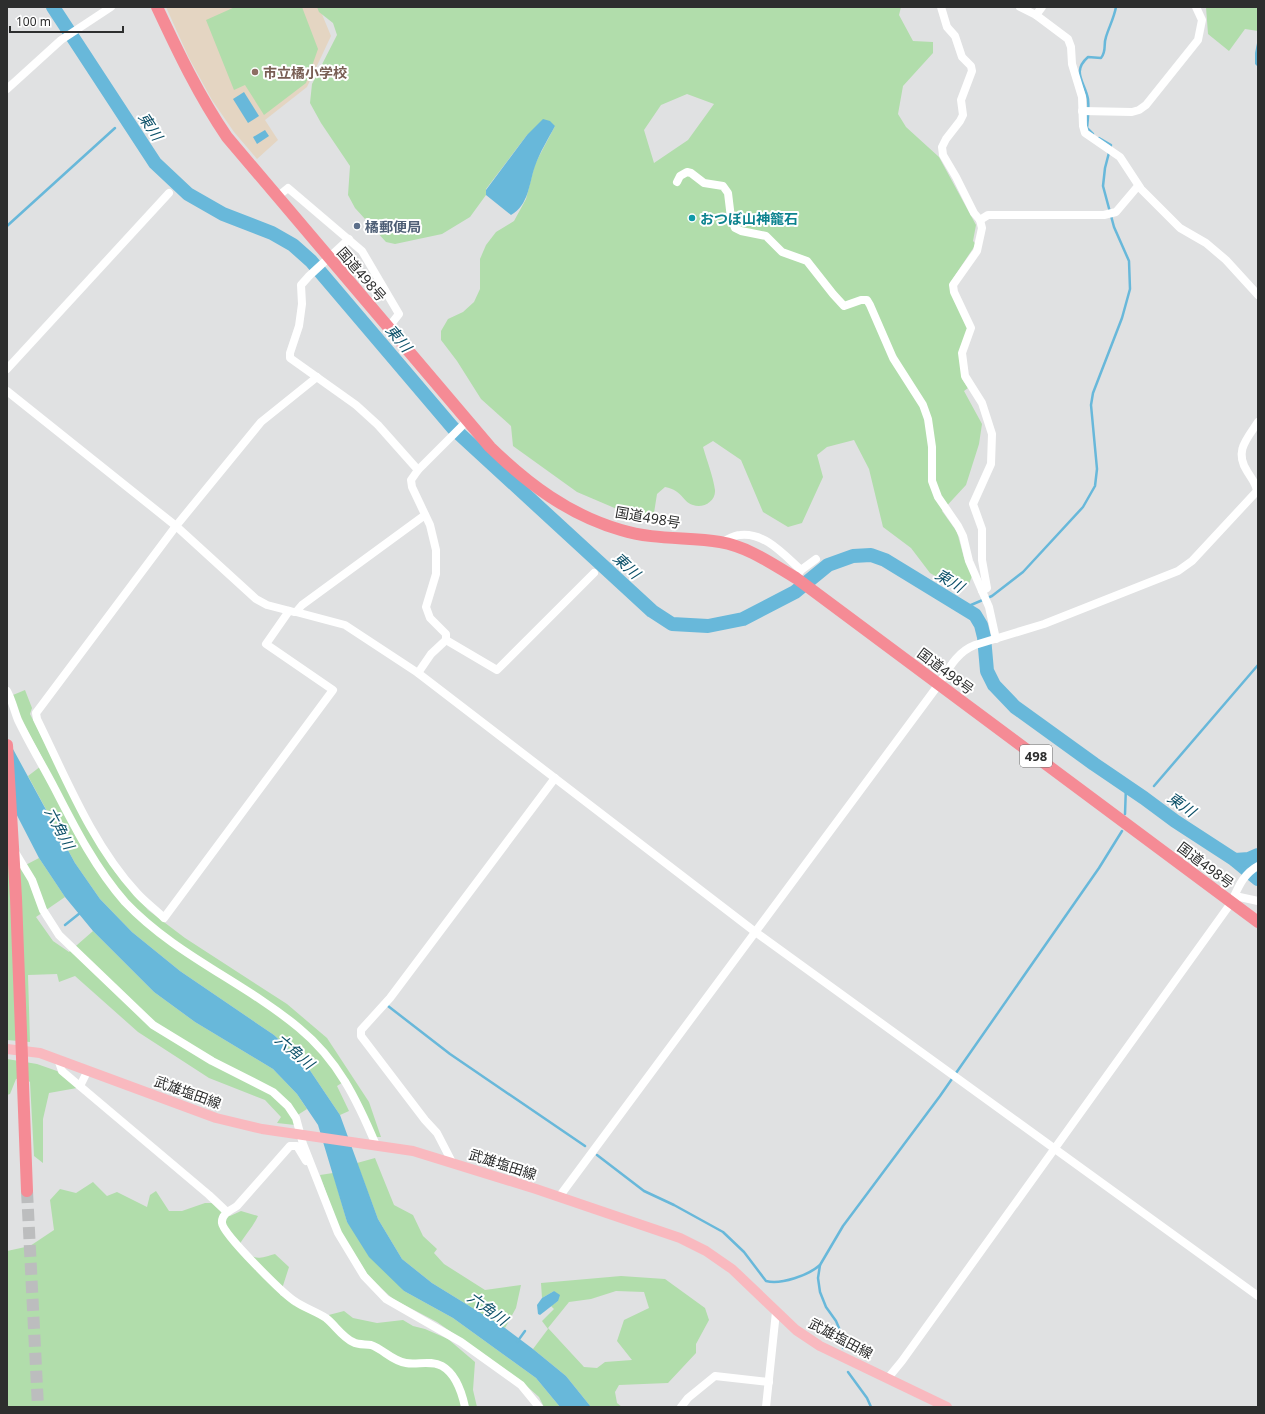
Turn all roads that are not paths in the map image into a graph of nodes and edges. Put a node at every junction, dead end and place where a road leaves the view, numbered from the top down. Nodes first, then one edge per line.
1 (111, 7) edge
2 (157, 7) edge
3 (941, 7) edge
4 (1020, 7) edge
5 (1042, 7) edge
6 (1196, 7) edge
7 (1036, 15) junction
8 (7, 89) edge
9 (1082, 111) junction
10 (677, 182) dead end
11 (1138, 186) junction
12 (169, 194) dead end
13 (277, 197) junction
14 (980, 220) junction
15 (349, 239) junction
16 (326, 261) junction
17 (1258, 295) edge
18 (388, 328) junction
19 (7, 369) edge
20 (317, 377) junction
21 (7, 391) edge
22 (1258, 422) edge
23 (465, 423) junction
24 (418, 470) junction
25 (1258, 490) edge
26 (425, 515) junction
27 (176, 526) junction
28 (722, 543) junction
29 (816, 559) dead end
30 (594, 572) dead end
31 (799, 574) junction
32 (982, 591) junction
33 (292, 612) junction
34 (994, 639) junction
35 (446, 640) junction
36 (418, 673) junction
37 (939, 684) junction
38 (7, 692) edge
39 (7, 745) edge
40 (556, 778) junction
41 (7, 837) edge
42 (1256, 867) edge
43 (1233, 899) junction
44 (1258, 901) edge
45 (1258, 922) edge
46 (754, 931) junction
47 (7, 1049) edge
48 (58, 1059) junction
49 (88, 1070) junction
50 (80, 1086) junction
51 (304, 1136) junction
52 (374, 1145) junction
53 (1054, 1148) junction
54 (452, 1162) junction
55 (312, 1165) junction
56 (27, 1191) tunnel mouth
57 (558, 1197) junction
58 (227, 1212) junction
59 (1258, 1296) edge
60 (776, 1312) junction
61 (888, 1378) junction
62 (768, 1382) junction
63 (466, 1407) edge
64 (539, 1407) edge
65 (681, 1407) edge
66 (766, 1407) edge
67 (947, 1407) edge

1 - 8 street
2 - 13 highway, 国道498号 / 498
3 - 14 street
4 - 7 street
5 - 7 street
6 - 9 street
7 - 9 street
9 - 11 street
10 - 32 street
11 - 14 street
11 - 17 street
12 - 19 street
13 - 15 street
13 - 16 highway, 国道498号 / 498
14 - 32 street
15 - 16 street
15 - 18 street
16 - 18 highway, 国道498号 / 498
16 - 20 street
18 - 23 highway, 国道498号 / 498
20 - 24 street
20 - 27 street
21 - 27 street
22 - 25 street
23 - 24 street
23 - 28 highway, 国道498号 / 498
24 - 26 street
25 - 34 street
26 - 33 street
26 - 35 street
27 - 33 street
27 - 33 street
28 - 31 highway, 国道498号 / 498
28 - 31 street
29 - 31 street
30 - 35 street
31 - 37 highway, 国道498号 / 498
32 - 34 street
33 - 36 street
34 - 37 street
35 - 36 street
36 - 40 street
37 - 43 highway, 国道498号 / 498
37 - 46 street
38 - 52 street
39 - 56 highway
40 - 46 street
40 - 54 street
41 - 51 street
42 - 43 street
43 - 44 street
43 - 45 highway, 国道498号 / 498
43 - 53 street
46 - 53 street
46 - 57 street
47 - 48 main road, 武雄塩田線
48 - 49 main road, 武雄塩田線
48 - 50 street
49 - 50 street
49 - 51 main road, 武雄塩田線
50 - 58 street
51 - 52 main road, 武雄塩田線
51 - 55 street
52 - 54 main road, 武雄塩田線
53 - 59 street
53 - 61 street
54 - 57 main road, 武雄塩田線
55 - 58 street
55 - 64 street
57 - 60 main road, 武雄塩田線
58 - 63 street
60 - 61 main road, 武雄塩田線
60 - 62 street
61 - 67 main road, 武雄塩田線
62 - 65 street
62 - 66 street

